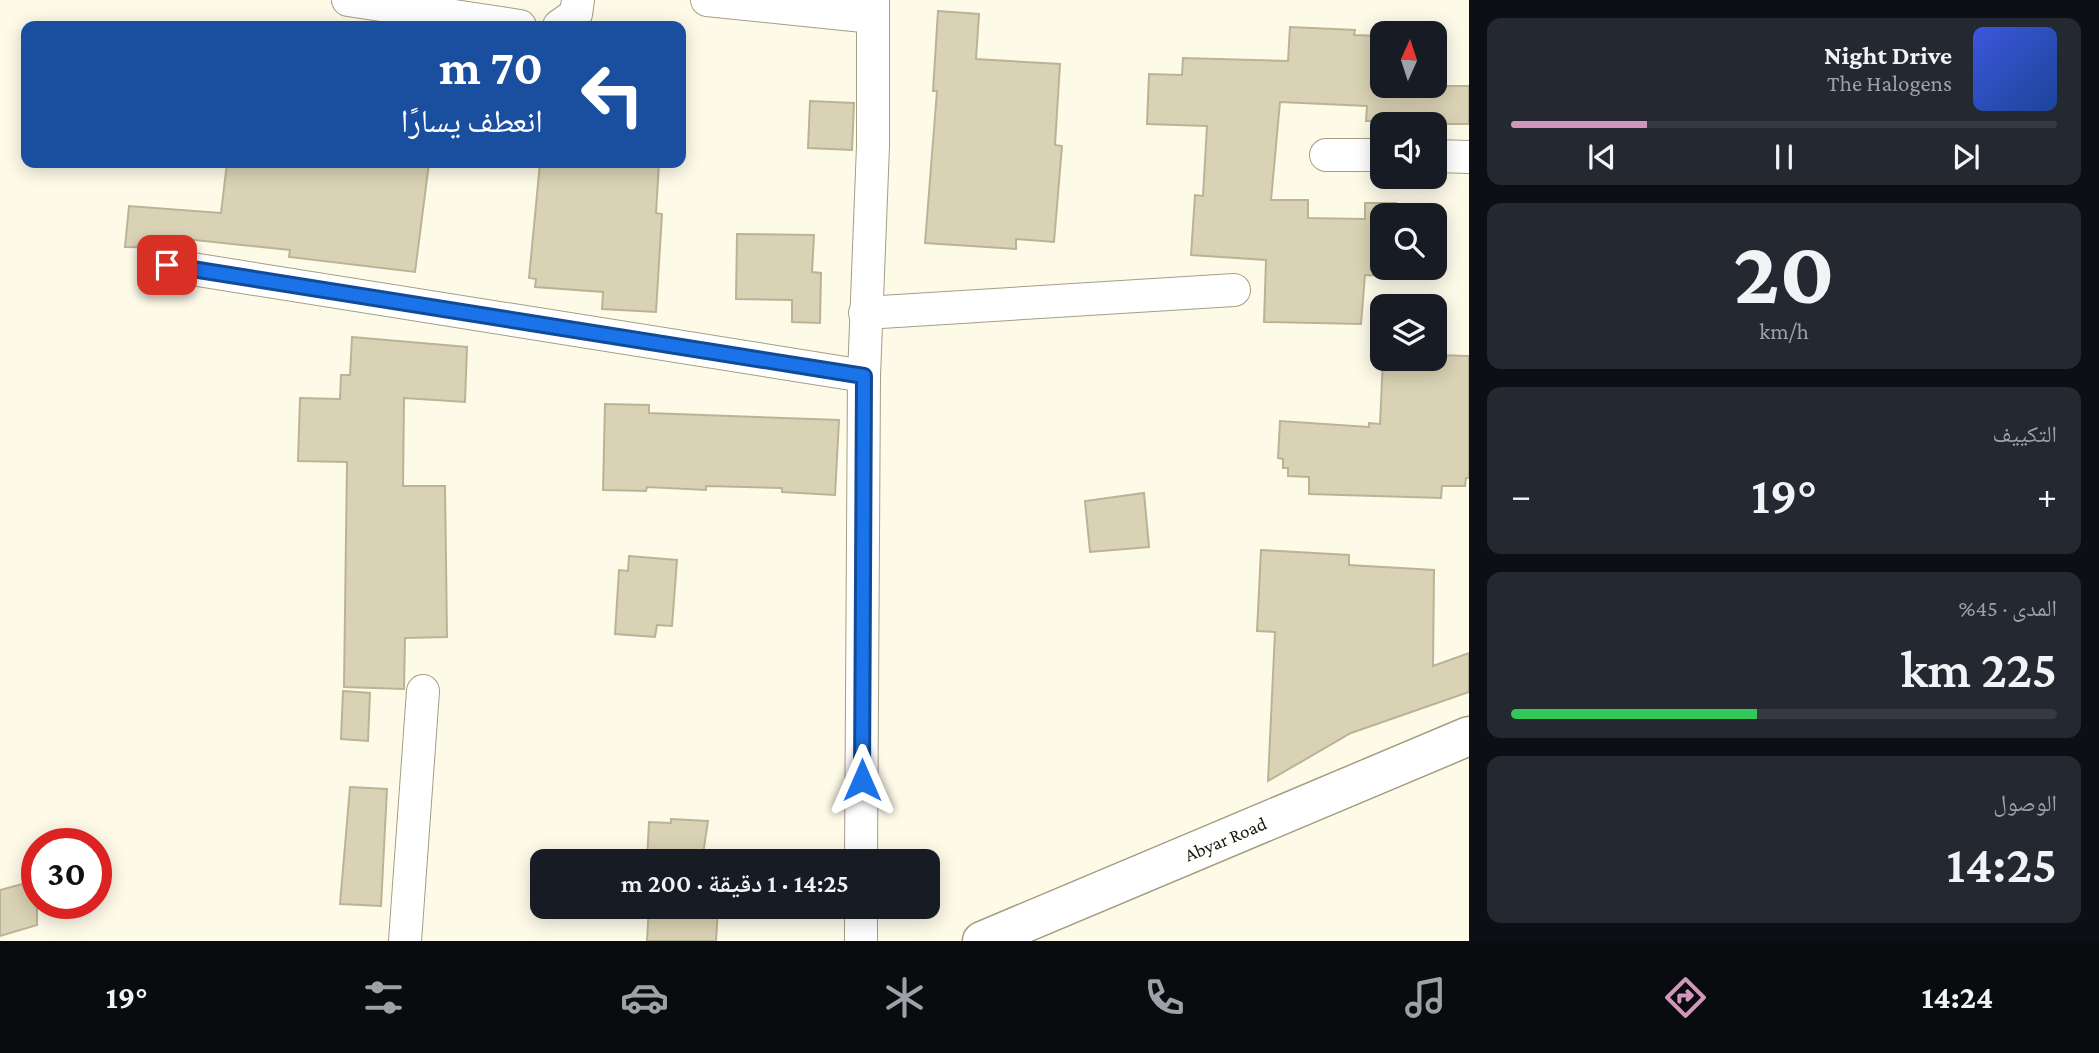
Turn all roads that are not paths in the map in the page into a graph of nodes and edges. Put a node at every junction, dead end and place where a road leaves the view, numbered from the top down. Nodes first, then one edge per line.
1 (348, 0) edge
2 (578, 0) edge
3 (707, 0) edge
4 (873, 8) edge
5 (487, 21) edge
6 (567, 21) edge
7 (1326, 155) dead end
8 (1370, 155) edge
9 (1447, 156) edge
10 (1469, 157) edge
11 (167, 265) dead end
12 (1234, 290) dead end
13 (866, 313) junction
14 (864, 376) junction
15 (423, 691) dead end
16 (1469, 736) edge
17 (861, 849) edge
18 (861, 919) edge
19 (405, 941) edge
20 (861, 941) edge
21 (982, 941) edge

1 - 5 street
2 - 6 street
3 - 4 street
4 - 13 street
7 - 8 street
9 - 10 street
11 - 14 street
12 - 13 street
13 - 14 street
14 - 17 street
15 - 19 street
16 - 21 main road, Abyar Road
18 - 20 street

